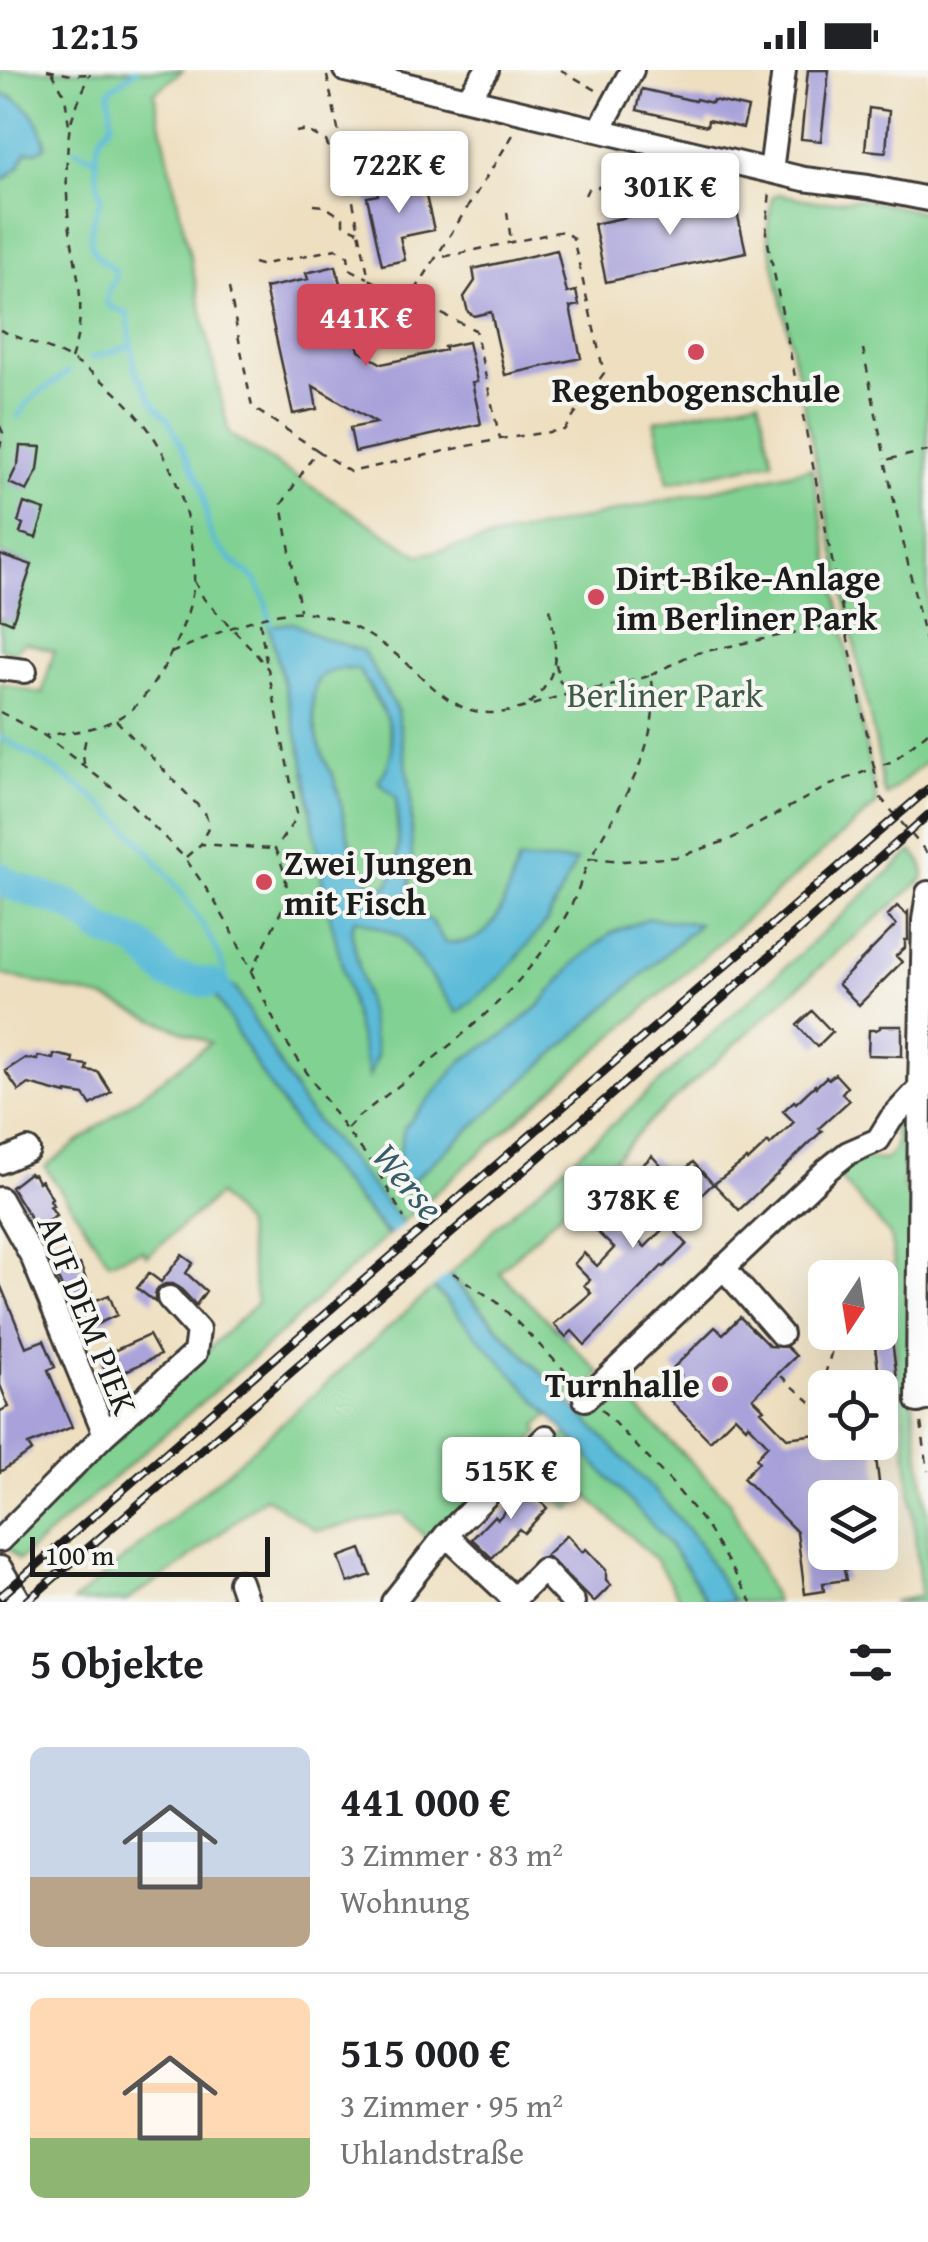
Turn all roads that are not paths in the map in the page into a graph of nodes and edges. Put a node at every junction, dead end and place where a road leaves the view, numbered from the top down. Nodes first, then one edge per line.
1 (345, 70) edge
2 (487, 70) edge
3 (632, 70) edge
4 (784, 70) edge
5 (468, 98) junction
6 (600, 129) junction
7 (771, 180) junction
8 (928, 199) edge
9 (0, 668) edge
10 (25, 672) dead end
11 (928, 893) edge
12 (924, 1086) edge
13 (28, 1150) dead end
14 (0, 1162) edge
15 (0, 1199) edge
16 (723, 1267) junction
17 (169, 1298) dead end
18 (781, 1334) dead end
19 (587, 1397) road end
20 (923, 1399) edge
21 (105, 1434) junction
22 (546, 1437) dead end
23 (446, 1535) junction
24 (0, 1540) edge
25 (0, 1568) edge
26 (20, 1602) edge
27 (393, 1602) edge
28 (573, 1602) edge

1 - 5 street
2 - 5 street
3 - 6 street
4 - 7 street
5 - 6 street
6 - 7 street
7 - 8 street
9 - 10 street
11 - 12 street
12 - 16 street
12 - 20 street
13 - 14 street
15 - 21 street, AUF DEM PIEK
16 - 18 street
16 - 19 street
17 - 21 street
21 - 24 street, AUF DEM PIEK
22 - 23 street
23 - 27 street
23 - 28 street
25 - 26 street

